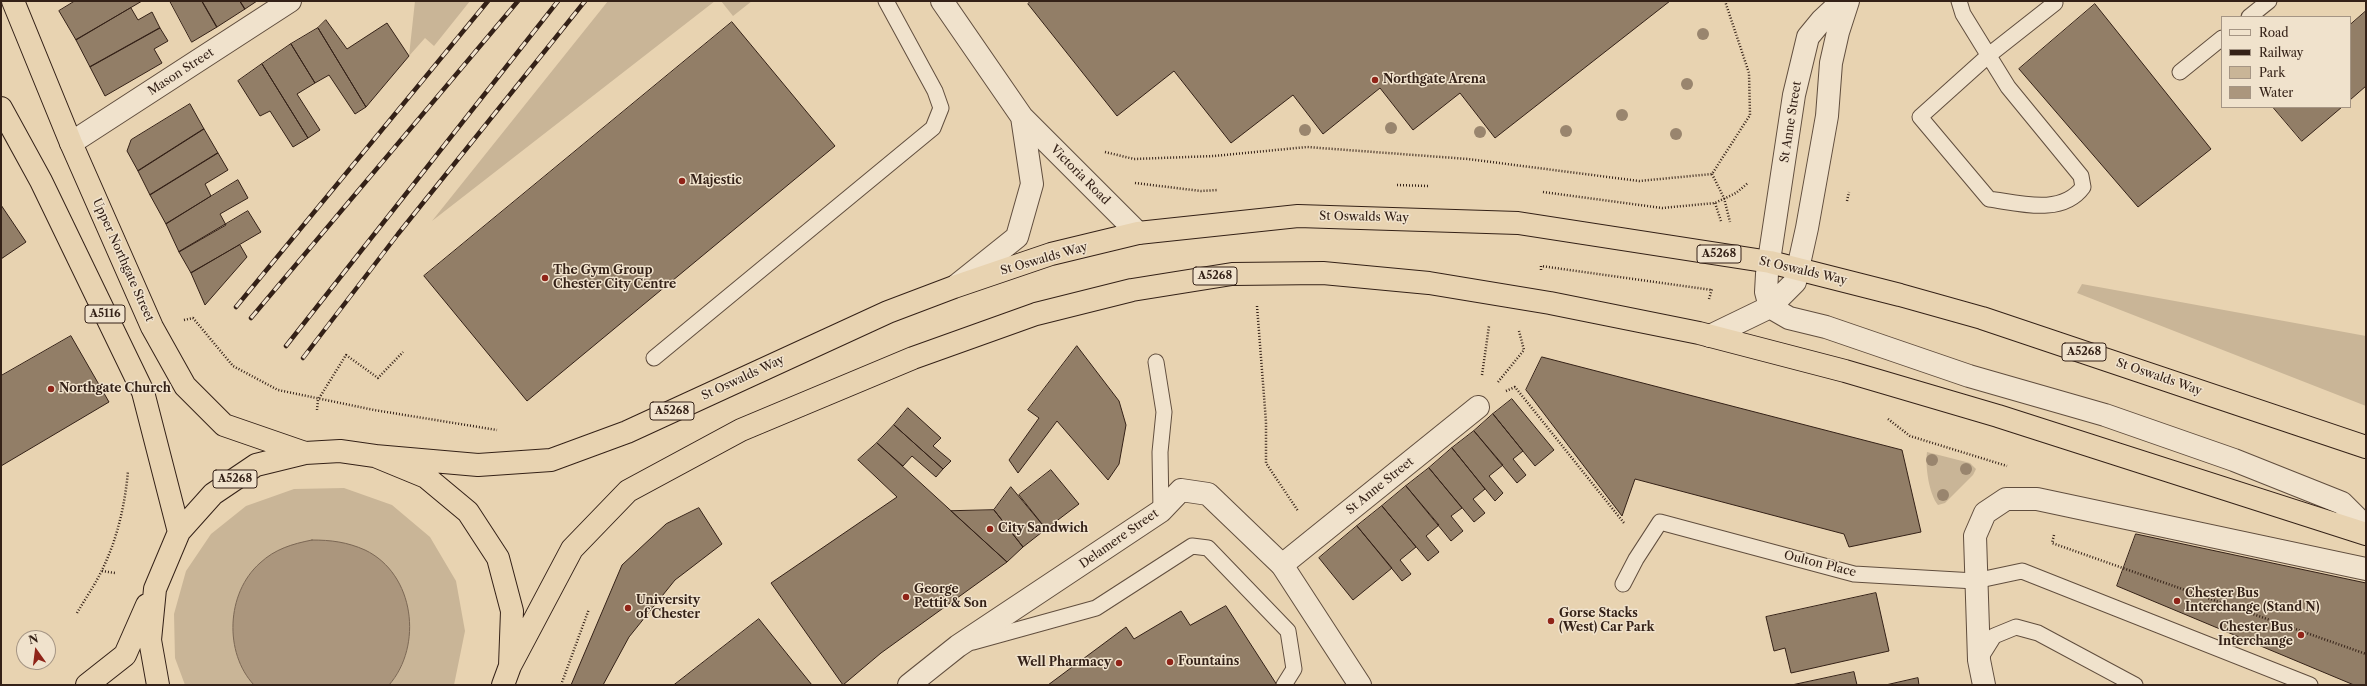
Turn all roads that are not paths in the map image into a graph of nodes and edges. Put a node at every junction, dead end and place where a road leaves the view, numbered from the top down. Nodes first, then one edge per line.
1 (13, 1) edge
2 (290, 1) edge
3 (886, 1) edge
4 (942, 1) edge
5 (1848, 1) edge
6 (1959, 1) edge
7 (2269, 1) edge
8 (2055, 3) dead end
9 (2250, 16) edge
10 (2221, 39) edge
11 (1989, 55) junction
12 (2180, 72) dead end
13 (1, 108) edge
14 (1022, 117) junction
15 (71, 143) junction
16 (1138, 234) junction
17 (1770, 262) junction
18 (1798, 269) junction
19 (954, 287) junction
20 (1770, 308) junction
21 (1710, 336) junction
22 (654, 358) dead end
23 (1156, 362) dead end
24 (1478, 407) road end
25 (2366, 447) edge
26 (305, 452) junction
27 (375, 456) junction
28 (1161, 511) junction
29 (2366, 527) edge
30 (180, 532) junction
31 (2366, 534) edge
32 (1282, 564) junction
33 (2366, 570) edge
34 (1975, 581) junction
35 (1623, 584) dead end
36 (155, 589) junction
37 (958, 646) junction
38 (1979, 660) junction
39 (507, 675) edge
40 (87, 685) edge
41 (158, 685) edge
42 (909, 685) edge
43 (1284, 685) edge
44 (1360, 685) edge
45 (1984, 685) edge
46 (2135, 685) edge
47 (2310, 685) edge

1 - 15 highway, Upper Northgate Street / A5116
2 - 15 street, Mason Street
3 - 22 lane
4 - 14 street, Victoria Road
5 - 17 street, St Anne Street
5 - 18 street, St Anne Street
6 - 11 lane
7 - 9 lane
8 - 11 lane
10 - 12 lane
11 - 11 lane
13 - 30 highway, A5116
14 - 16 street, Victoria Road
14 - 19 street, Victoria Road
15 - 26 highway, Upper Northgate Street / A5116
16 - 17 highway, St Oswalds Way / A5268
16 - 19 highway, St Oswalds Way / A5268
17 - 18 highway, St Oswalds Way / A5268
17 - 20 street, St Anne Street
18 - 20 street, St Anne Street
18 - 25 highway, St Oswalds Way / A5268
19 - 27 highway, St Oswalds Way / A5268
20 - 21 street, St Anne Street
20 - 29 street
21 - 31 highway, A5268
21 - 39 highway, A5268
23 - 28 lane
24 - 32 street, St Anne Street
26 - 27 highway, A5268
26 - 30 highway, A5268
27 - 39 highway, A5268
28 - 32 street, Delamere Street
28 - 37 street, Delamere Street
30 - 36 highway, A5268
32 - 44 street, Delamere Street
33 - 34 street
34 - 35 lane, Oulton Place
34 - 38 street
34 - 47 lane
36 - 40 highway, A5268
36 - 41 highway, A5268
37 - 42 street, Delamere Street
37 - 43 lane
38 - 45 street
38 - 46 lane

